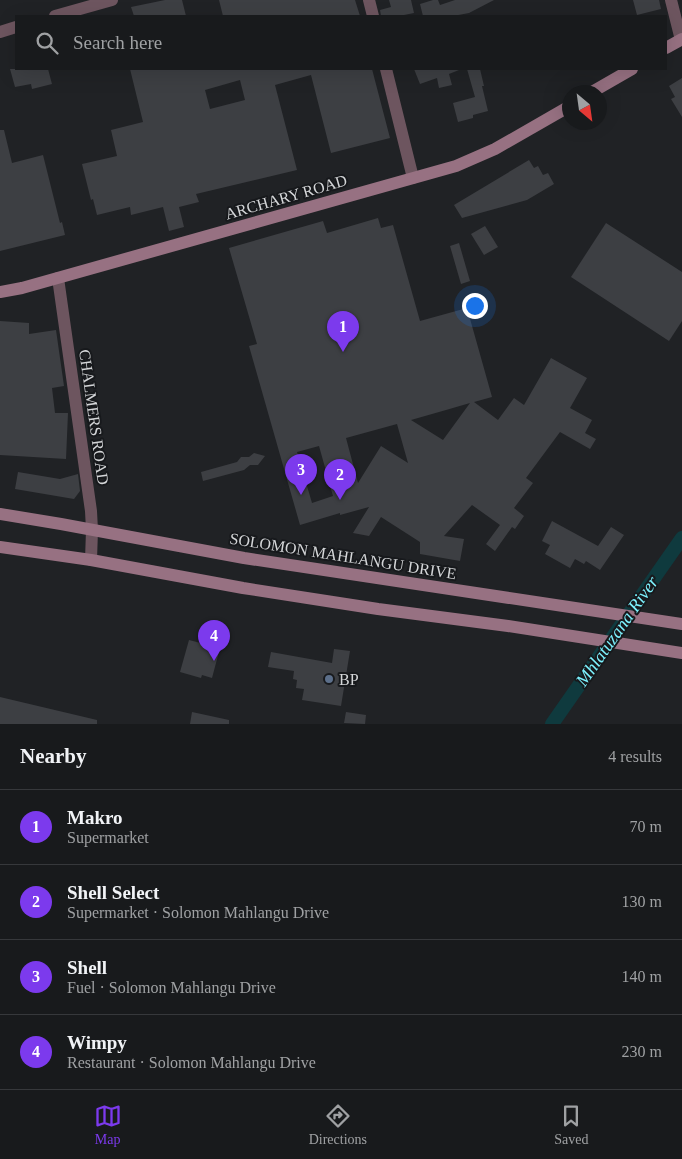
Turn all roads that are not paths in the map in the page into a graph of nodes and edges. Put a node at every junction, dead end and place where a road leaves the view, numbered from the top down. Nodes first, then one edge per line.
1 (112, 0) edge
2 (369, 0) edge
3 (671, 0) edge
4 (59, 15) edge
5 (373, 15) edge
6 (15, 27) edge
7 (0, 32) edge
8 (681, 39) edge
9 (667, 47) edge
10 (386, 70) edge
11 (630, 70) edge
12 (604, 85) edge
13 (562, 111) edge
14 (412, 178) junction
15 (58, 278) junction
16 (0, 292) edge
17 (0, 514) edge
18 (92, 530) junction
19 (0, 547) edge
20 (91, 560) junction
21 (682, 624) edge
22 (682, 653) edge

1 - 4 street
2 - 5 street
3 - 8 street
6 - 7 street
8 - 9 main road
10 - 14 street
11 - 12 main road
13 - 14 main road, ARCHARY ROAD
14 - 15 main road, ARCHARY ROAD
15 - 16 main road, ARCHARY ROAD
15 - 18 street, CHALMERS ROAD
17 - 18 main road, SOLOMON MAHLANGU DRIVE
18 - 20 street, CHALMERS ROAD
18 - 21 main road, SOLOMON MAHLANGU DRIVE
19 - 20 main road
20 - 22 main road

